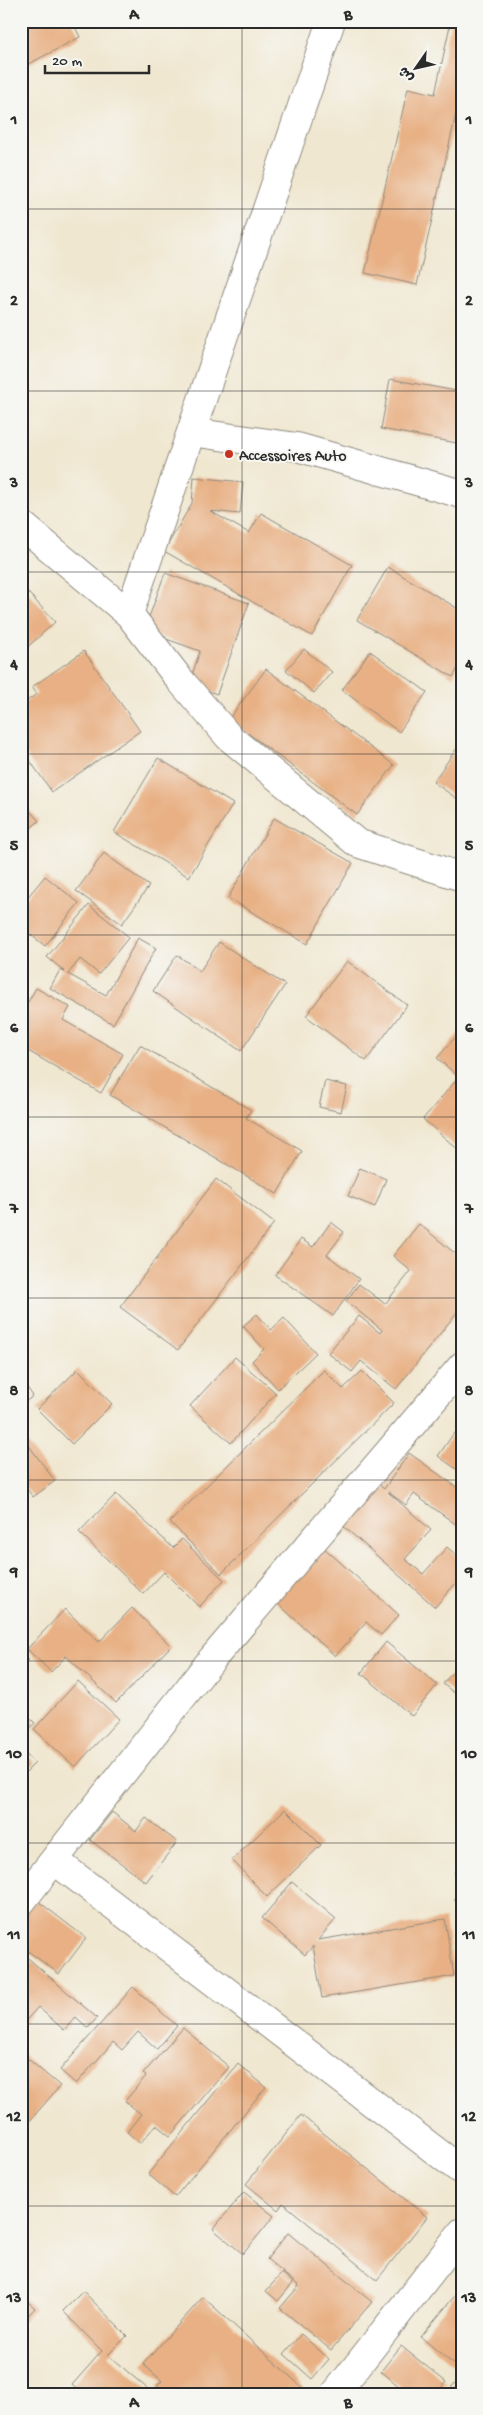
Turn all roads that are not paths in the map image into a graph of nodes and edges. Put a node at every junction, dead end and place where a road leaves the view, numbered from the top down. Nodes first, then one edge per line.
1 (331, 21) edge
2 (191, 432) junction
3 (462, 494) edge
4 (21, 524) edge
5 (130, 614) junction
6 (462, 877) edge
7 (462, 1366) edge
8 (54, 1860) junction
9 (21, 1902) edge
10 (462, 2171) edge
11 (462, 2232) edge
12 (335, 2394) edge

1 - 2 street
2 - 3 street
2 - 5 street
4 - 5 street
5 - 6 street
7 - 8 street
8 - 9 street
8 - 10 street
11 - 12 street

